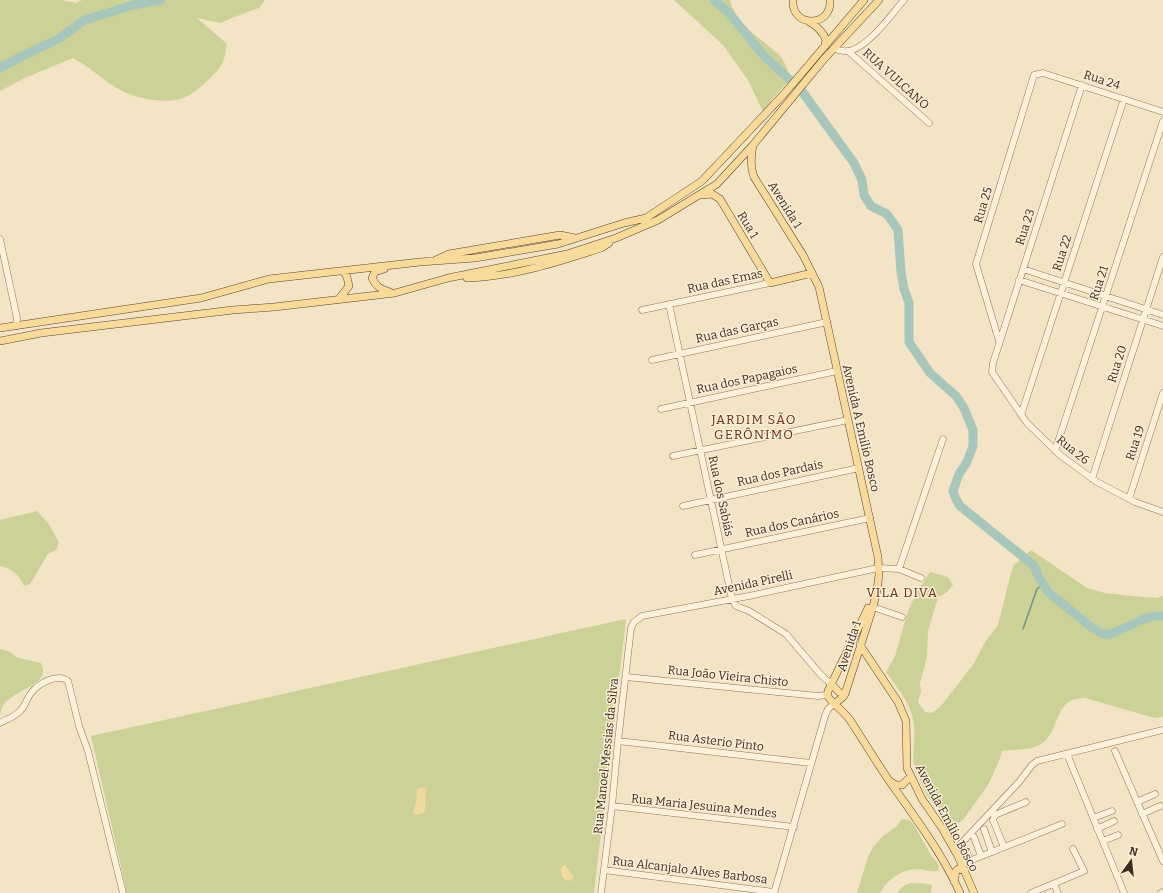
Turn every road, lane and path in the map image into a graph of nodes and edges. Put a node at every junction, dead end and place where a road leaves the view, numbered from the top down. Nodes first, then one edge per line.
1 (830, 0) edge
2 (864, 0) edge
3 (879, 0) edge
4 (904, 0) edge
5 (792, 2) edge
6 (806, 20) junction
7 (824, 48) junction
8 (835, 49) junction
9 (848, 52) junction
10 (1034, 75) joint
11 (1082, 85) junction
12 (1124, 99) junction
13 (1163, 112) edge
14 (1163, 121) edge
15 (929, 123) dead end
16 (753, 145) junction
17 (698, 196) junction
18 (0, 239) edge
19 (1163, 257) edge
20 (387, 266) junction
21 (1023, 269) junction
22 (343, 271) junction
23 (812, 273) junction
24 (1019, 280) junction
25 (770, 283) junction
26 (1064, 283) junction
27 (395, 293) junction
28 (1061, 293) junction
29 (1106, 296) junction
30 (339, 299) junction
31 (669, 304) junction
32 (1102, 307) junction
33 (1146, 309) junction
34 (642, 310) dead end
35 (1163, 315) edge
36 (1143, 320) junction
37 (827, 322) junction
38 (16, 326) junction
39 (1163, 326) edge
40 (0, 328) edge
41 (1000, 341) junction
42 (0, 342) edge
43 (679, 354) junction
44 (652, 360) dead end
45 (837, 370) junction
46 (993, 375) joint
47 (1163, 393) edge
48 (690, 402) junction
49 (661, 409) dead end
50 (1021, 415) junction
51 (848, 420) junction
52 (943, 439) dead end
53 (700, 450) junction
54 (1055, 451) junction
55 (673, 456) dead end
56 (859, 468) junction
57 (1092, 479) junction
58 (1129, 499) junction
59 (710, 500) junction
60 (683, 506) dead end
61 (1163, 512) edge
62 (870, 518) junction
63 (721, 550) junction
64 (695, 555) dead end
65 (878, 568) junction
66 (899, 568) junction
67 (921, 578) dead end
68 (877, 590) junction
69 (749, 596) junction
70 (732, 599) junction
71 (873, 607) junction
72 (749, 611) junction
73 (902, 617) dead end
74 (634, 622) joint
75 (860, 645) junction
76 (626, 677) junction
77 (831, 684) junction
78 (845, 694) junction
79 (827, 695) junction
80 (834, 704) junction
81 (0, 723) edge
82 (1163, 730) edge
83 (618, 741) junction
84 (1115, 751) dead end
85 (1067, 754) junction
86 (811, 763) junction
87 (911, 776) junction
88 (890, 781) junction
89 (1155, 794) dead end
90 (1026, 802) dead end
91 (1137, 802) junction
92 (612, 806) junction
93 (1160, 806) dead end
94 (1112, 811) dead end
95 (1142, 814) junction
96 (1093, 818) junction
97 (1114, 821) dead end
98 (1062, 824) dead end
99 (794, 827) junction
100 (984, 829) dead end
101 (1097, 829) junction
102 (1118, 835) dead end
103 (974, 837) dead end
104 (1102, 841) junction
105 (1004, 847) junction
106 (1073, 849) dead end
107 (955, 850) junction
108 (966, 850) dead end
109 (992, 852) junction
110 (981, 856) junction
111 (970, 860) junction
112 (1163, 861) edge
113 (963, 867) junction
114 (604, 870) junction
115 (954, 881) junction
116 (1054, 884) junction
117 (1043, 891) edge
118 (774, 892) edge
119 (123, 893) edge
120 (601, 893) edge
121 (960, 893) edge
122 (974, 893) edge
123 (1030, 893) edge
124 (1058, 893) edge
125 (1124, 893) edge

1 - 6 main road
2 - 7 main road
3 - 8 main road
4 - 9 street
5 - 6 main road
6 - 7 main road
7 - 20 main road
8 - 9 street
8 - 16 main road
9 - 15 street, RUA VULCANO
10 - 11 street, Rua 24
10 - 41 street, Rua 25
11 - 12 street, Rua 24
11 - 21 street, Rua 23
12 - 13 street, Rua 24
12 - 26 street, Rua 22
14 - 29 street, Rua 21
16 - 17 main road
16 - 23 main road, Avenida 1
17 - 25 main road, Rua 1
17 - 27 main road
18 - 38 street
19 - 33 street, Rua 20
20 - 22 main road
20 - 27 main road
21 - 24 street, Rua 23
21 - 26 street
22 - 30 main road
22 - 38 main road
23 - 25 main road, Rua das Emas
23 - 37 main road, Avenida A Emilio Bosco
24 - 28 street
24 - 41 street, Rua 23
25 - 31 street, Rua das Emas
26 - 28 street, Rua 22
26 - 29 street
27 - 30 main road
28 - 32 street
28 - 50 street, Rua 22
29 - 32 street, Rua 21
29 - 33 street
30 - 42 main road
31 - 34 street, Rua das Emas
31 - 43 street, Rua dos Sabiás
32 - 36 street
32 - 54 street, Rua 21
33 - 35 street
33 - 36 street, Rua 20
36 - 39 street
36 - 57 street, Rua 20
37 - 43 street, Rua das Garças
37 - 45 main road, Avenida A Emilio Bosco
38 - 40 main road
41 - 46 street, Rua 23
43 - 44 street, Rua das Garças
43 - 48 street, Rua dos Sabiás
45 - 48 street, Rua dos Papagaios
45 - 51 main road, Avenida A Emilio Bosco
46 - 50 street, Rua 26
47 - 58 street, Rua 19
48 - 49 street, Rua dos Papagaios
48 - 53 street, Rua dos Sabiás
50 - 54 street, Rua 26
51 - 53 street
51 - 56 main road, Avenida A Emilio Bosco
52 - 66 street
53 - 55 street
53 - 59 street, Rua dos Sabiás
54 - 57 street, Rua 26
56 - 59 street, Rua dos Pardais
56 - 62 main road, Avenida A Emilio Bosco
57 - 58 street, Rua 26
58 - 61 street, Rua 26
59 - 60 street, Rua dos Pardais
59 - 63 street, Rua dos Sabiás
62 - 63 street, Rua dos Canários
62 - 65 main road, Avenida A Emilio Bosco
63 - 64 street, Rua dos Canários
63 - 70 street, Rua dos Sabiás
65 - 66 street, Avenida Pirelli
65 - 68 main road, Avenida A Emilio Bosco
65 - 69 street, Avenida Pirelli
66 - 67 street
68 - 71 main road, Avenida 1
68 - 77 main road
69 - 70 street, Avenida Pirelli
69 - 72 street
70 - 72 street
70 - 74 street, Avenida Pirelli
71 - 73 street
71 - 75 main road, Avenida 1
72 - 77 street
74 - 76 street, Rua Manoel Messias da Silva
75 - 78 main road, Avenida 1
75 - 87 main road, Avenida Emílio Bôsco
76 - 79 street, Rua João Vieira Chisto
76 - 83 street, Rua Manoel Messias da Silva
77 - 78 main road
77 - 79 main road
78 - 80 main road
79 - 80 main road, Avenida Emílio Bôsco
80 - 86 street
80 - 88 main road, Avenida Emílio Bôsco
81 - 119 street
82 - 85 street
83 - 86 street, Rua Asterio Pinto
83 - 92 street, Rua Manoel Messias da Silva
84 - 91 street
85 - 96 street
85 - 107 street
86 - 99 street
87 - 88 main road
87 - 107 main road, Avenida Emílio Bôsco
88 - 115 main road, Avenida Emílio Bôsco
89 - 91 street
90 - 105 street
91 - 95 street
92 - 99 street, Rua Maria Jesuina Mendes
92 - 114 street, Rua Manoel Messias da Silva
93 - 95 street
94 - 96 street
95 - 112 street
96 - 101 street
97 - 101 street
98 - 105 street
99 - 118 street
100 - 109 street
101 - 104 street
102 - 104 street
103 - 110 street
104 - 125 street
105 - 109 street
106 - 116 street
107 - 113 main road, Avenida Emílio Bôsco
108 - 111 street
109 - 110 street
110 - 111 street
111 - 113 street
113 - 115 main road
113 - 122 main road, Avenida Emílio Bôsco
114 - 118 street, Rua Alcanjalo Alves Barbosa
114 - 120 street, Rua Manoel Messias da Silva
115 - 121 main road, Avenida Emílio Bôsco
116 - 117 street
116 - 124 street
117 - 123 street

